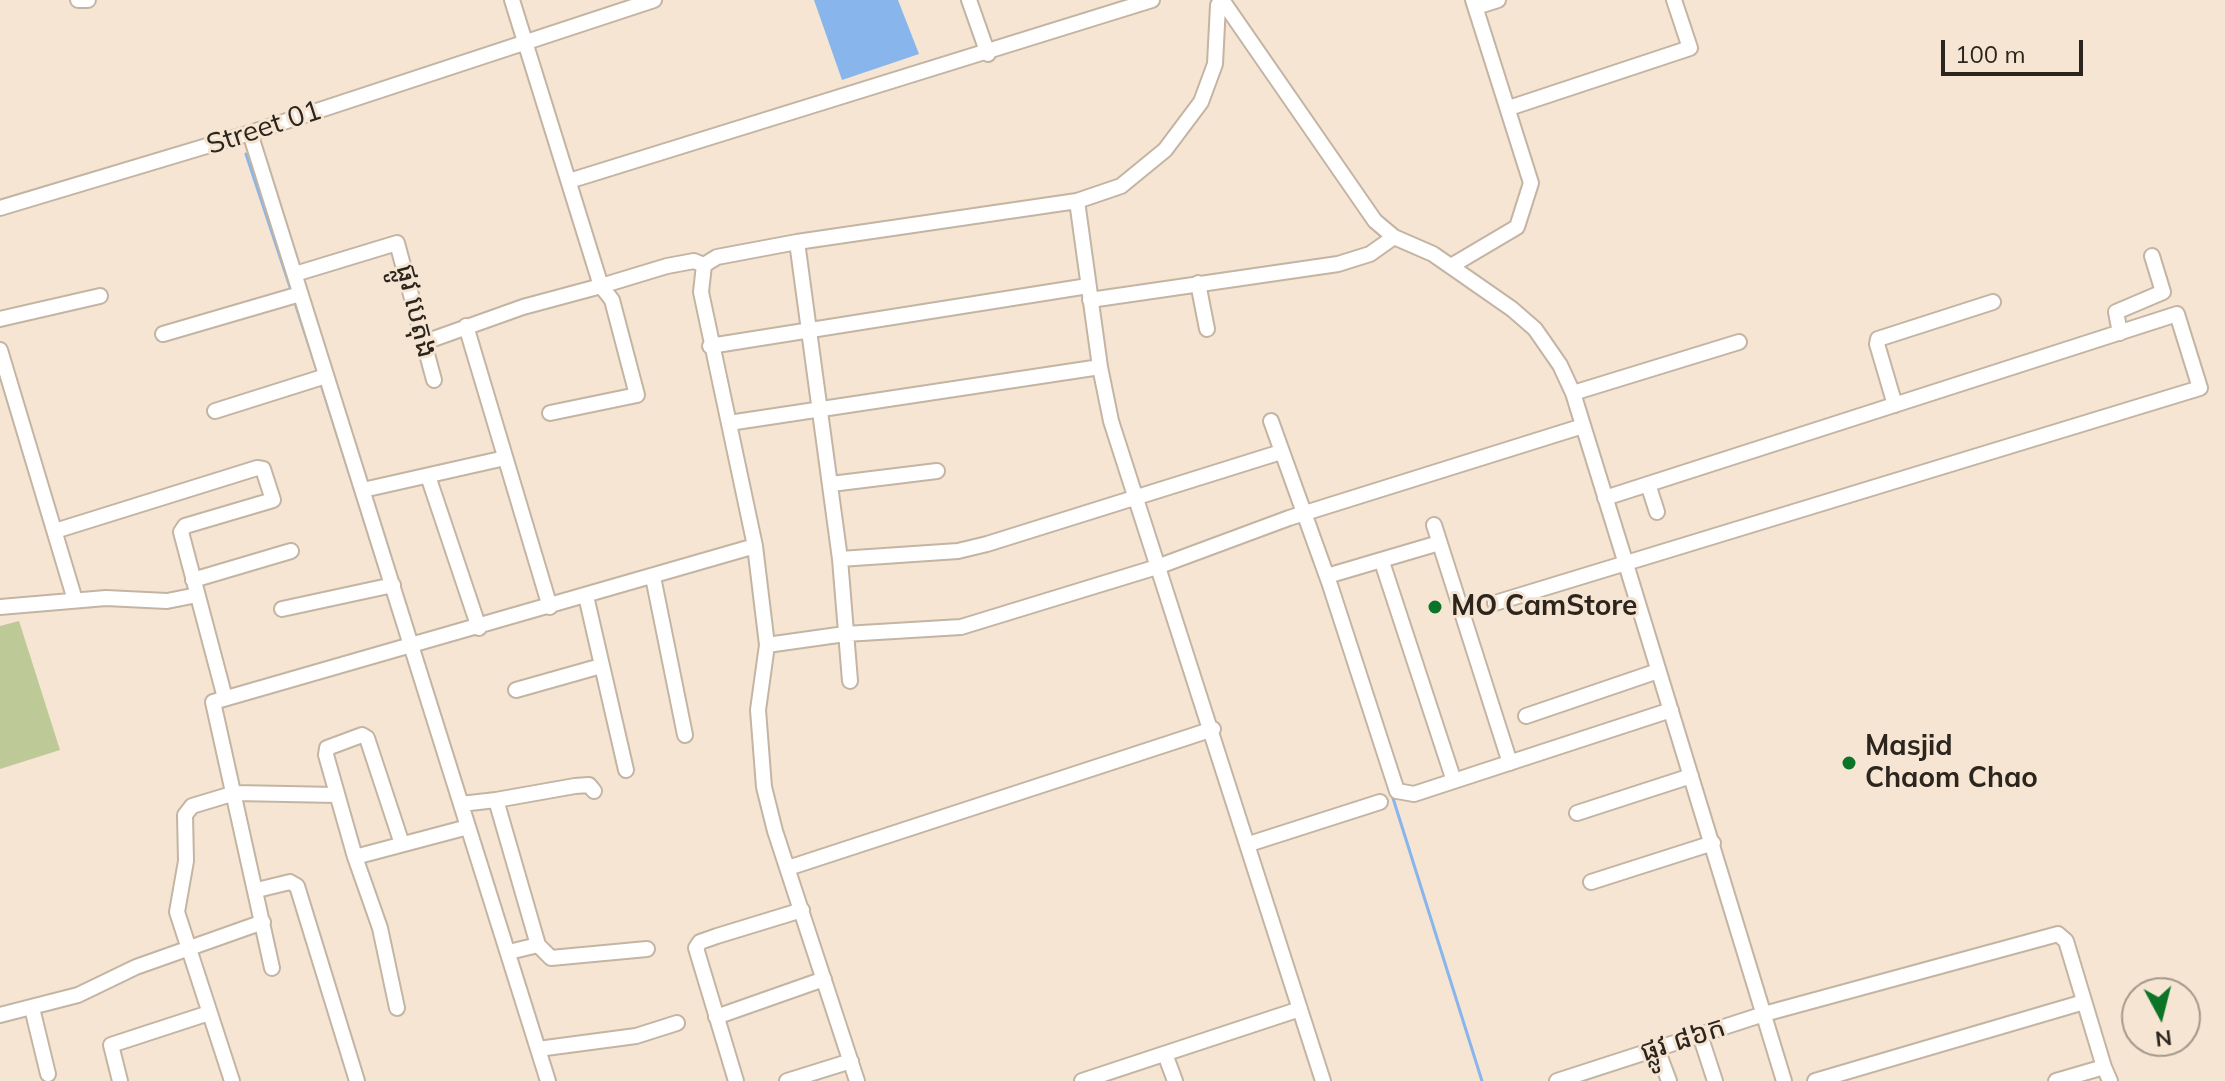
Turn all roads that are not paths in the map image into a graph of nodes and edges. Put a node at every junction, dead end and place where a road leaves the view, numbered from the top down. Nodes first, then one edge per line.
1 (78, 0) edge
2 (88, 0) edge
3 (512, 0) edge
4 (654, 0) edge
5 (969, 0) edge
6 (1152, 0) edge
7 (1222, 0) edge
8 (1498, 0) edge
9 (1674, 0) edge
10 (1475, 4) edge
11 (525, 41) junction
12 (988, 54) junction
13 (1509, 108) junction
14 (250, 133) junction
15 (569, 181) junction
16 (1077, 201) junction
17 (0, 208) edge
18 (1394, 237) junction
19 (797, 242) junction
20 (2152, 256) dead end
21 (704, 265) junction
22 (1451, 266) junction
23 (295, 274) junction
24 (1198, 283) junction
25 (601, 286) junction
26 (1089, 293) junction
27 (100, 296) dead end
28 (294, 296) junction
29 (1993, 302) dead end
30 (0, 319) edge
31 (466, 326) junction
32 (1207, 329) dead end
33 (810, 330) junction
34 (2120, 333) junction
35 (163, 334) dead end
36 (425, 342) junction
37 (1739, 342) dead end
38 (710, 346) junction
39 (0, 350) edge
40 (1100, 367) junction
41 (320, 378) junction
42 (434, 380) dead end
43 (1573, 393) junction
44 (1895, 405) junction
45 (215, 411) dead end
46 (820, 411) junction
47 (550, 413) dead end
48 (1271, 421) dead end
49 (729, 423) junction
50 (1583, 426) junction
51 (1281, 452) junction
52 (505, 458) junction
53 (937, 471) dead end
54 (428, 476) junction
55 (831, 484) junction
56 (1648, 484) junction
57 (363, 490) junction
58 (1136, 498) junction
59 (1605, 498) junction
60 (1657, 512) dead end
61 (1303, 514) junction
62 (1434, 525) dead end
63 (55, 531) junction
64 (1439, 543) junction
65 (755, 546) junction
66 (291, 551) dead end
67 (840, 559) junction
68 (1382, 562) junction
69 (1626, 564) junction
70 (1157, 567) junction
71 (1327, 576) junction
72 (653, 577) junction
73 (193, 580) junction
74 (388, 586) junction
75 (197, 595) junction
76 (586, 596) junction
77 (75, 600) junction
78 (1495, 603) dead end
79 (0, 607) edge
80 (550, 607) junction
81 (282, 609) dead end
82 (479, 628) junction
83 (845, 634) junction
84 (767, 645) junction
85 (413, 647) junction
86 (601, 666) junction
87 (1658, 671) junction
88 (850, 681) dead end
89 (516, 690) dead end
90 (225, 698) junction
91 (1671, 710) junction
92 (1526, 716) dead end
93 (1213, 729) junction
94 (685, 735) dead end
95 (1510, 763) junction
96 (626, 770) dead end
97 (1691, 776) junction
98 (1454, 781) junction
99 (594, 791) dead end
100 (235, 793) junction
101 (337, 795) junction
102 (496, 800) junction
103 (1380, 802) dead end
104 (461, 804) junction
105 (1577, 813) dead end
106 (468, 827) junction
107 (1713, 843) junction
108 (402, 844) junction
109 (1249, 844) junction
110 (355, 857) junction
111 (788, 868) junction
112 (1591, 882) dead end
113 (257, 890) junction
114 (802, 910) junction
115 (263, 922) junction
116 (538, 945) junction
117 (190, 946) junction
118 (647, 949) dead end
119 (509, 952) junction
120 (272, 968) dead end
121 (824, 979) junction
122 (2084, 1002) junction
123 (32, 1008) junction
124 (397, 1008) dead end
125 (1300, 1009) junction
126 (209, 1013) junction
127 (1764, 1014) junction
128 (0, 1015) edge
129 (716, 1017) junction
130 (677, 1023) dead end
131 (1700, 1035) junction
132 (538, 1049) junction
133 (1657, 1049) junction
134 (1165, 1054) junction
135 (851, 1061) junction
136 (48, 1074) dead end
137 (2107, 1074) edge
138 (1598, 1075) edge
139 (1321, 1080) edge
140 (120, 1081) edge
141 (232, 1081) edge
142 (357, 1081) edge
143 (548, 1081) edge
144 (736, 1081) edge
145 (787, 1081) edge
146 (857, 1081) edge
147 (1082, 1081) edge
148 (1175, 1081) edge
149 (1557, 1081) edge
150 (1669, 1081) edge
151 (1715, 1081) edge
152 (1784, 1081) edge
153 (1815, 1081) edge
154 (2056, 1081) edge

1 - 2 street
3 - 11 street
4 - 11 street, Street 01
5 - 12 street
6 - 12 street
7 - 16 street
7 - 18 street
8 - 10 street
9 - 13 street
10 - 13 street
11 - 14 street, Street 01
11 - 15 street
12 - 15 street
13 - 22 street
14 - 17 street, Street 01
14 - 23 street
15 - 25 street
16 - 19 street
16 - 26 street
18 - 22 street
18 - 24 street
19 - 21 street
19 - 33 street
20 - 34 street
21 - 25 street
21 - 38 street
22 - 43 street
23 - 28 street
23 - 36 street, ផ្លូវ បេតុង
24 - 26 street
24 - 32 street
25 - 31 street
25 - 47 street
26 - 33 street
26 - 40 street
27 - 30 street
28 - 35 street
28 - 41 street
29 - 44 street
31 - 36 street
31 - 52 street
33 - 38 street
33 - 46 street
34 - 44 street
34 - 69 street
36 - 42 street, ផ្លូវ បេតុង
37 - 43 street
38 - 49 street
39 - 63 street
40 - 46 street
40 - 58 street
41 - 45 street
41 - 57 street
43 - 50 street
44 - 56 street
46 - 49 street
46 - 55 street
48 - 51 street
49 - 65 street
50 - 59 street
50 - 61 street
51 - 58 street
51 - 61 street
52 - 54 street
52 - 80 street
53 - 55 street
54 - 57 street
54 - 82 street
55 - 67 street
56 - 59 street
56 - 60 street
57 - 74 street
58 - 67 street
58 - 70 street
59 - 69 street
61 - 70 street
61 - 71 street
62 - 64 street
63 - 73 street
63 - 77 street
64 - 68 street
64 - 95 street
65 - 72 street
65 - 84 street
66 - 73 street
67 - 83 street
68 - 71 street
68 - 98 street
69 - 78 street
69 - 87 street
70 - 83 street
70 - 93 street
71 - 98 street
72 - 76 street
72 - 94 street
73 - 75 street
74 - 81 street
74 - 85 street
75 - 77 street
75 - 90 street
76 - 80 street
76 - 86 street
77 - 79 street
80 - 82 street
82 - 85 street
83 - 84 street
83 - 88 street
84 - 111 street
85 - 90 street
85 - 104 street
86 - 89 street
86 - 96 street
87 - 91 street
87 - 92 street
90 - 100 street
91 - 95 street
91 - 97 street
93 - 109 street
93 - 111 street
95 - 98 street
97 - 105 street
97 - 107 street
99 - 102 street
100 - 101 street
100 - 113 street
100 - 117 street
101 - 108 street
101 - 110 street
102 - 104 street
102 - 116 street
103 - 109 street
104 - 106 street
106 - 108 street
106 - 119 street
107 - 112 street
107 - 127 street
108 - 110 street
109 - 125 street
110 - 124 street
111 - 114 street
113 - 115 street
113 - 142 street
114 - 121 street
114 - 129 street
115 - 117 street
115 - 120 street
116 - 118 street
116 - 119 street
117 - 123 street
117 - 126 street
119 - 132 street
121 - 129 street
121 - 135 street
122 - 127 street, ផ្លូវ ៨៦ក
122 - 137 street
122 - 153 street
123 - 128 street
123 - 136 street
125 - 134 street
125 - 139 street
126 - 140 street
126 - 141 street
127 - 131 street, ផ្លូវ ៨៦ក
127 - 152 street
129 - 144 street
130 - 132 street
131 - 133 street, ផ្លូវ ៨៦ក
131 - 151 street
132 - 143 street
133 - 138 street, ផ្លូវ ៨៦ក
133 - 150 street
134 - 147 street
134 - 148 street
135 - 145 street
135 - 146 street
137 - 154 street
138 - 149 street, ផ្លូវ ៨៦ក

